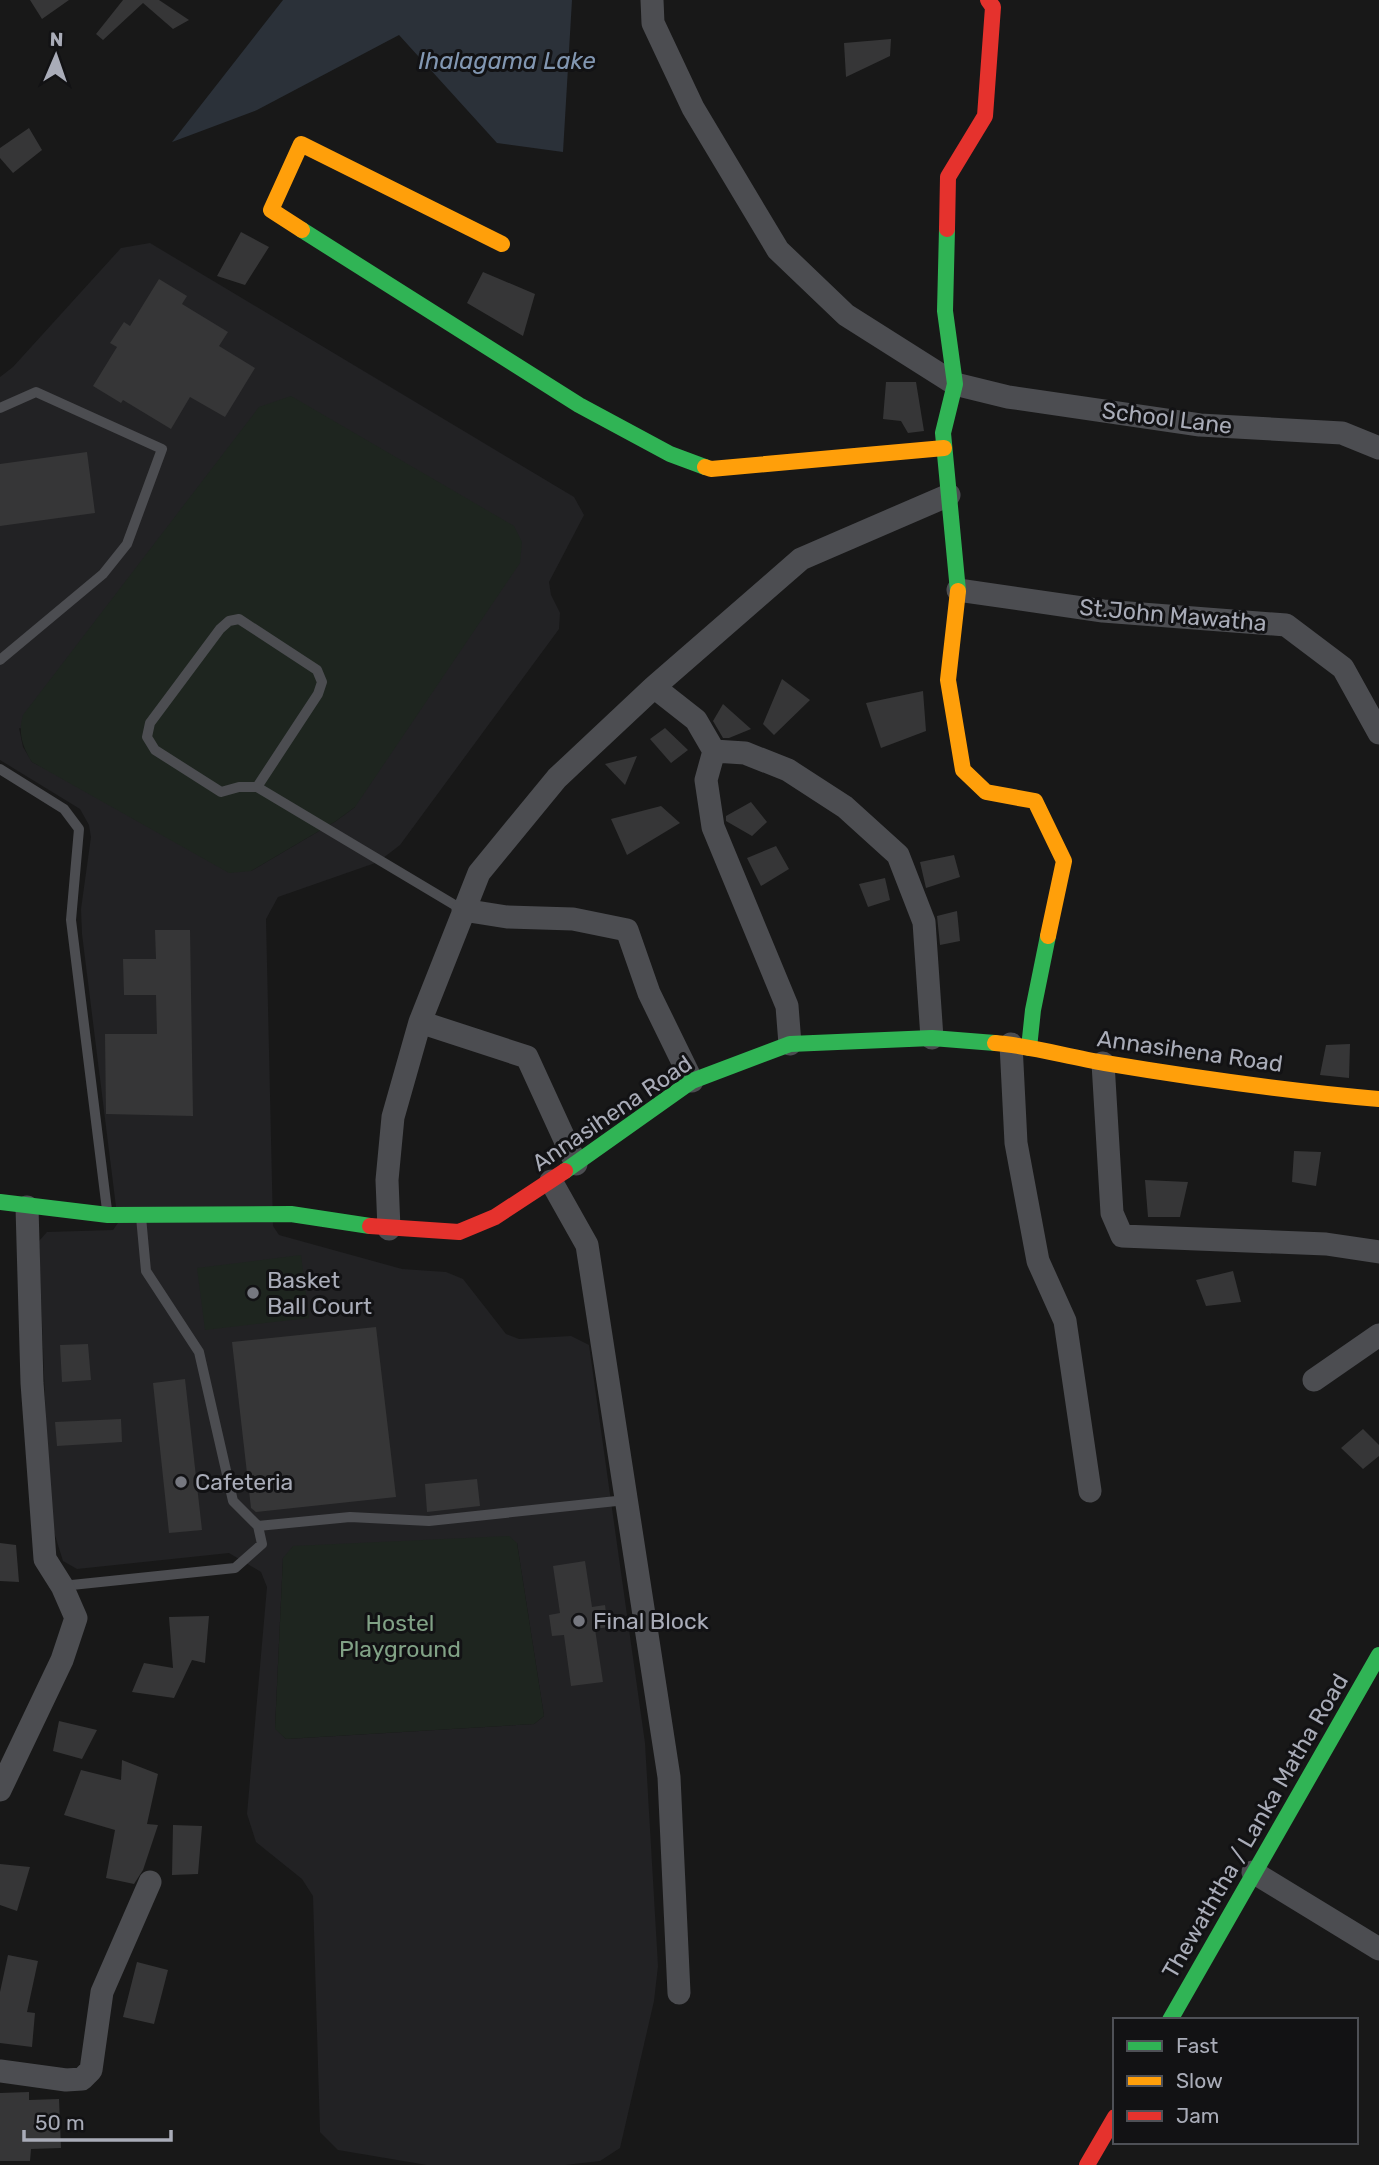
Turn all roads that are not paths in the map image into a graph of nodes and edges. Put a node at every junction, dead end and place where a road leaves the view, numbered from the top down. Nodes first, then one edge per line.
1 (652, 0) edge
2 (988, 0) edge
3 (502, 244) dead end
4 (955, 384) junction
5 (0, 408) edge
6 (1379, 447) edge
7 (944, 448) junction
8 (949, 495) junction
9 (957, 590) junction
10 (0, 660) edge
11 (654, 687) junction
12 (1379, 733) edge
13 (714, 751) junction
14 (0, 769) edge
15 (257, 787) junction
16 (463, 910) junction
17 (420, 1022) junction
18 (932, 1038) junction
19 (790, 1044) junction
20 (1020, 1046) junction
21 (1103, 1063) junction
22 (692, 1081) junction
23 (1379, 1099) edge
24 (576, 1164) junction
25 (551, 1181) junction
26 (0, 1202) edge
27 (27, 1207) junction
28 (140, 1214) junction
29 (108, 1215) junction
30 (389, 1229) junction
31 (1379, 1252) edge
32 (1379, 1335) edge
33 (1314, 1380) dead end
34 (1090, 1491) dead end
35 (626, 1500) junction
36 (258, 1526) junction
37 (62, 1586) junction
38 (1379, 1655) edge
39 (0, 1790) edge
40 (1253, 1872) junction
41 (150, 1882) dead end
42 (1379, 1949) edge
43 (680, 1993) dead end
44 (1171, 2018) edge
45 (0, 2071) edge
46 (1113, 2120) edge
47 (1087, 2165) edge

1 - 4 street, School Lane
2 - 4 street
3 - 7 street
4 - 6 street, School Lane
4 - 7 street
5 - 10 lane
7 - 8 street
8 - 9 street
8 - 11 street
9 - 12 street, St.John Mawatha
9 - 20 street
11 - 13 street
11 - 16 street
13 - 18 street
13 - 19 street
14 - 29 lane
15 - 15 lane
15 - 16 lane
16 - 17 street
16 - 22 street
17 - 24 street
17 - 30 street
18 - 19 street, Annasihena Road
18 - 20 street, Annasihena Road
19 - 22 street, Annasihena Road
20 - 21 street, Annasihena Road
20 - 34 street
21 - 23 street, Annasihena Road
21 - 31 street
22 - 24 street, Annasihena Road
24 - 25 street, Annasihena Road
25 - 30 street, Annasihena Road
25 - 35 street
26 - 27 street, Annasihena Road
27 - 29 street, Annasihena Road
27 - 37 street
28 - 29 street, Annasihena Road
28 - 30 street, Annasihena Road
28 - 36 lane
32 - 33 street
35 - 36 lane
35 - 43 street
36 - 37 lane
37 - 39 street
38 - 40 street, Thewaththa / Lanka Matha Road
40 - 42 street
40 - 44 street, Thewaththa / Lanka Matha Road
41 - 45 street
46 - 47 street

